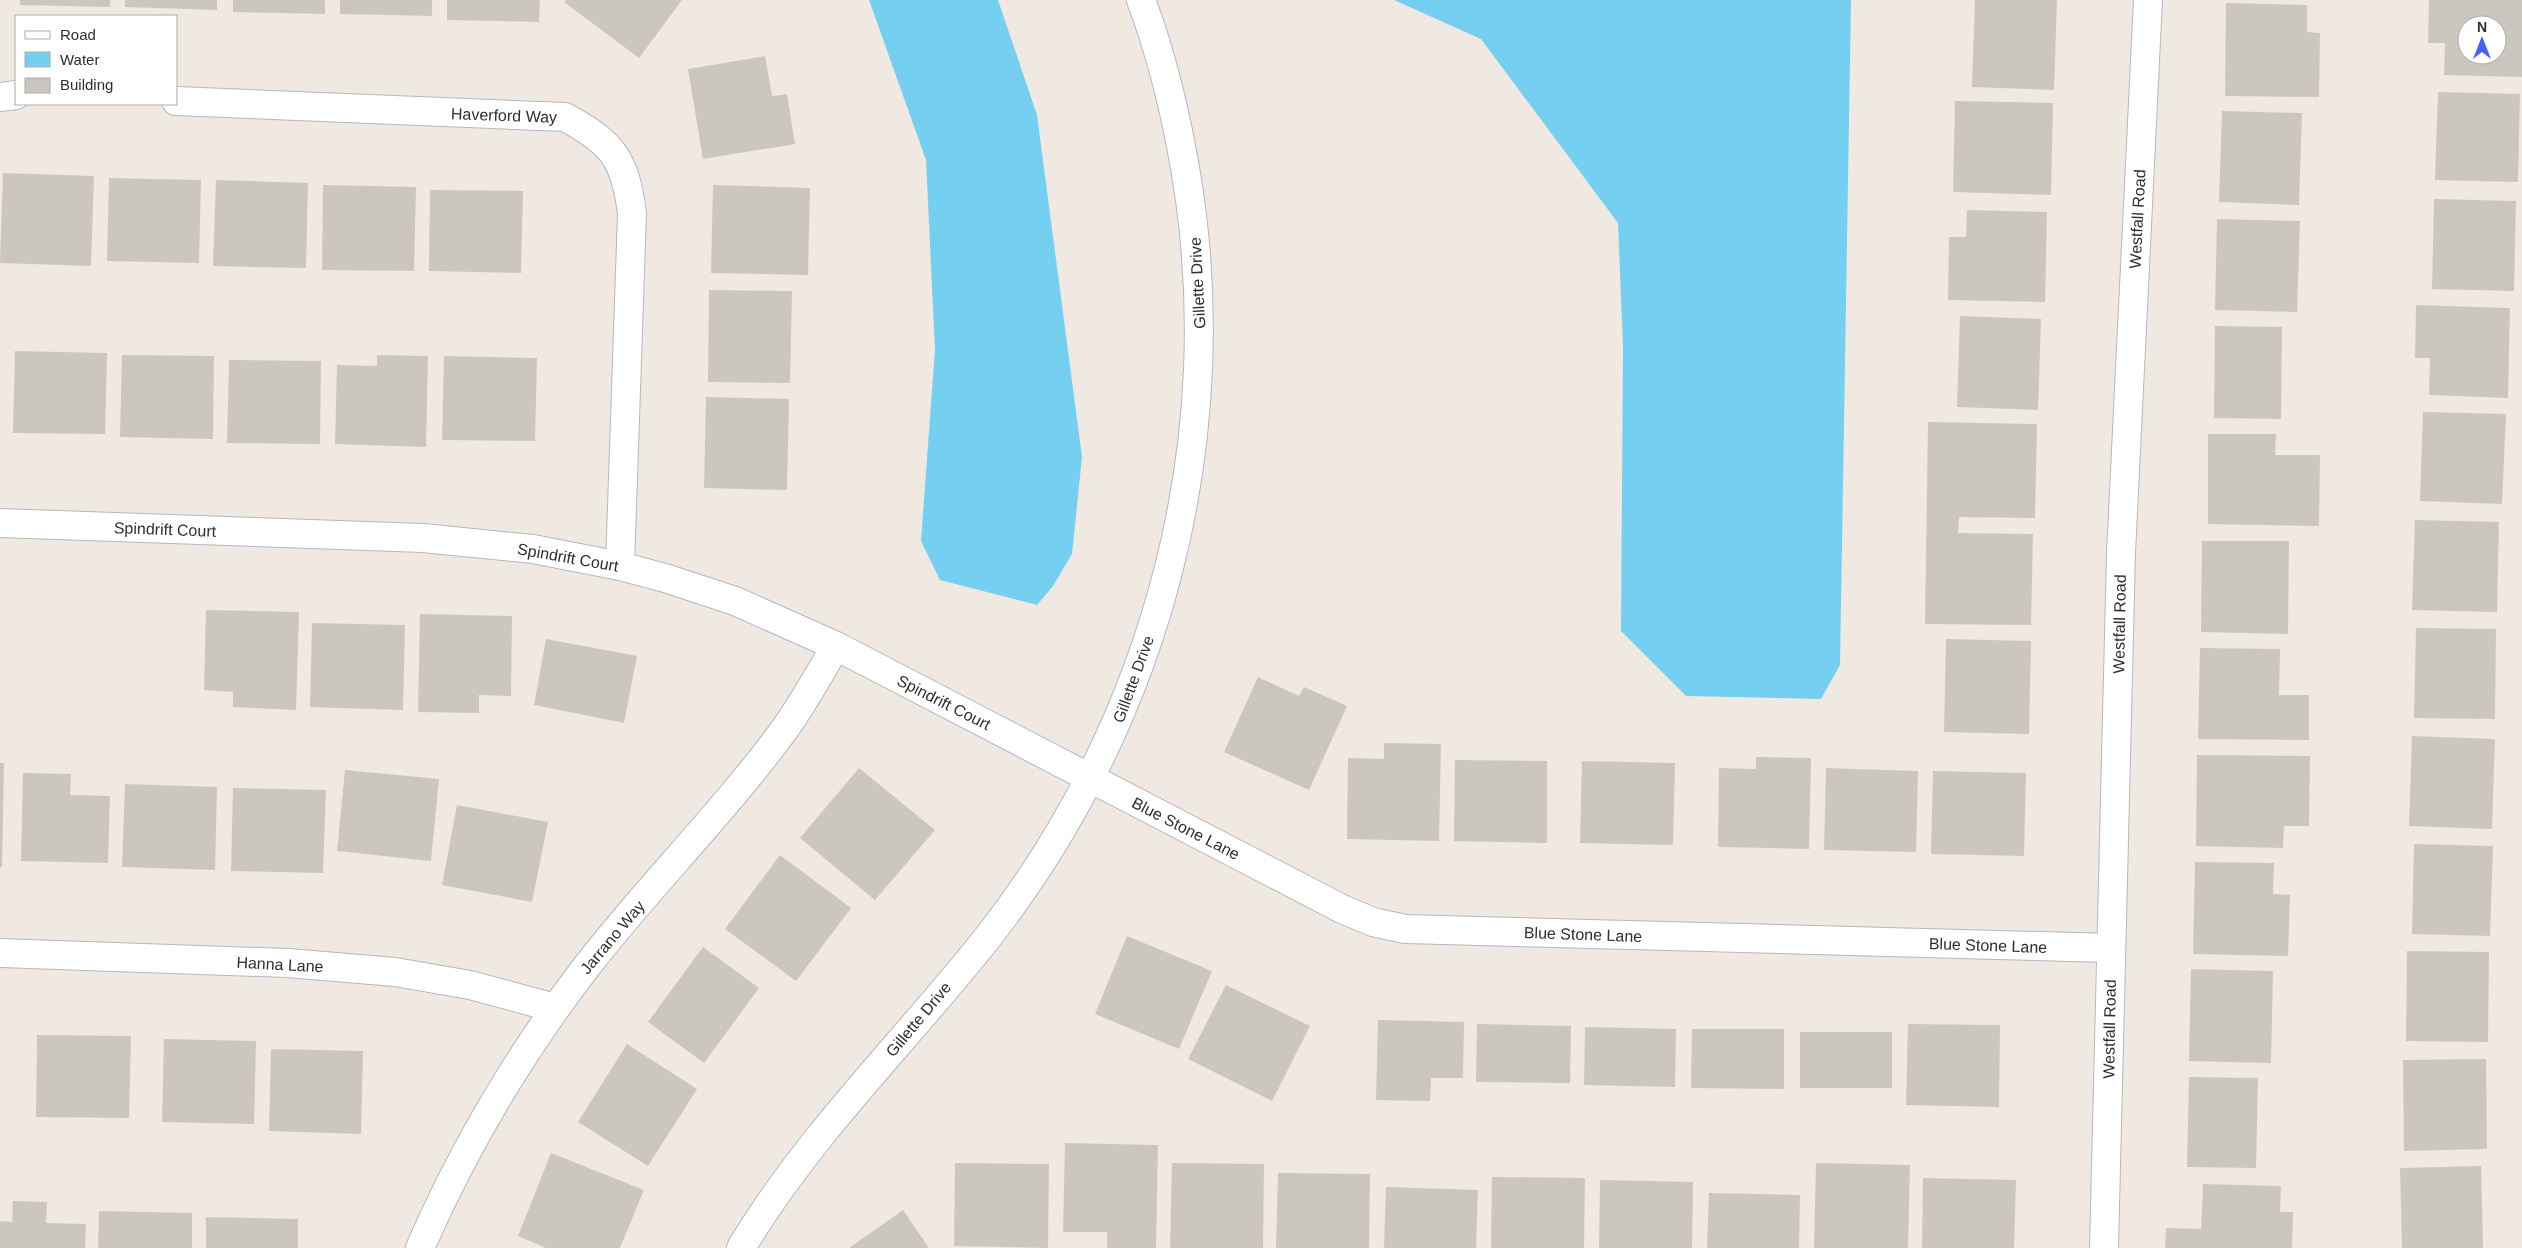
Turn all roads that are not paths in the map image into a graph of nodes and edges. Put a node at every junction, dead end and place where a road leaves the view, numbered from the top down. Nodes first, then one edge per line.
1 (1141, 0) edge
2 (2148, 0) edge
3 (15, 95) edge
4 (0, 98) edge
5 (178, 101) edge
6 (0, 523) edge
7 (620, 566) junction
8 (836, 646) junction
9 (1090, 778) junction
10 (2111, 948) junction
11 (0, 953) edge
12 (555, 1008) junction
13 (420, 1248) edge
14 (742, 1248) edge
15 (2104, 1248) edge

1 - 9 street, Gillette Drive
2 - 10 street, Westfall Road
3 - 4 street
5 - 7 street, Haverford Way
6 - 7 street, Spindrift Court
7 - 8 street, Spindrift Court
8 - 9 street, Spindrift Court
8 - 12 street, Jarrano Way
9 - 10 street, Blue Stone Lane
9 - 14 street, Gillette Drive
10 - 15 street, Westfall Road
11 - 12 street, Hanna Lane
12 - 13 street, Jarrano Way

